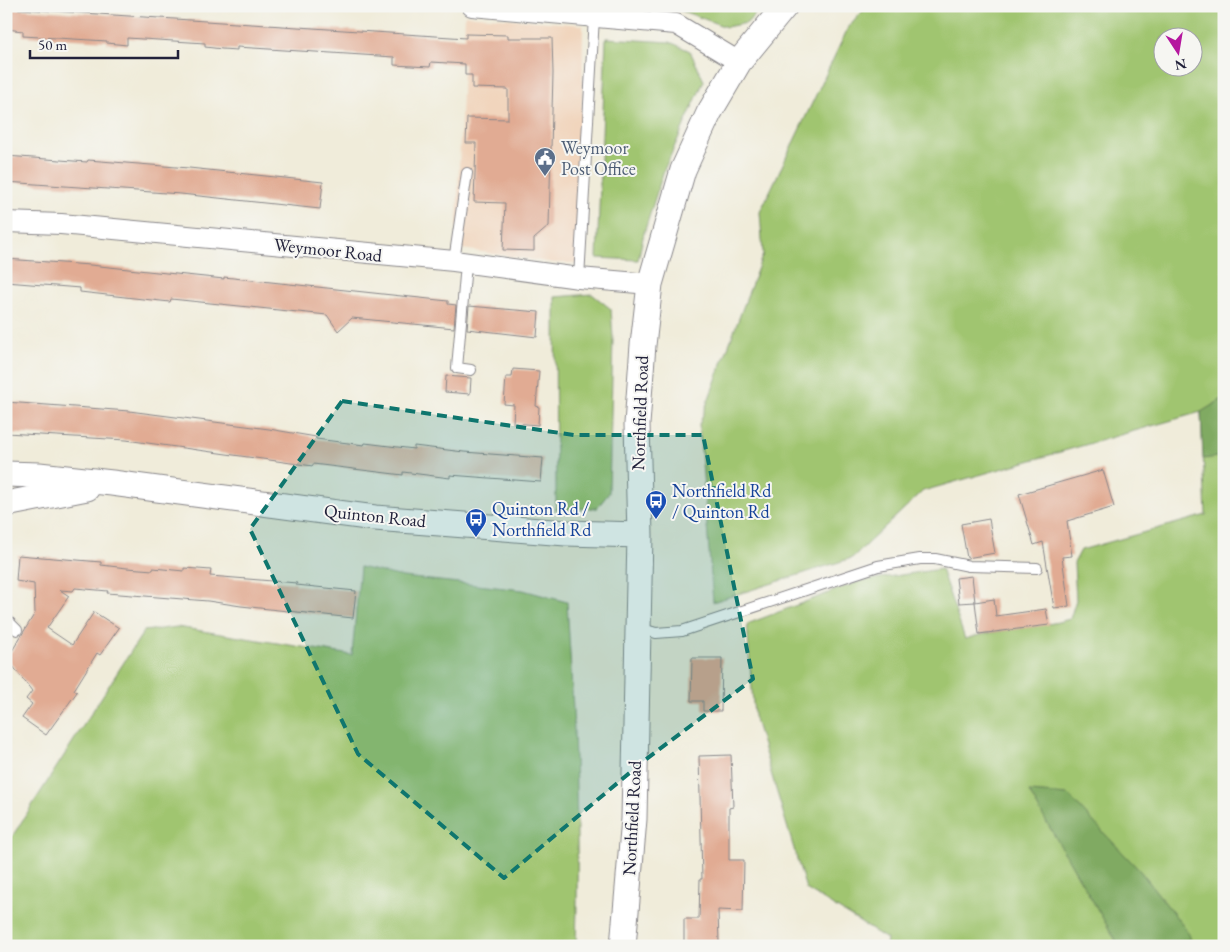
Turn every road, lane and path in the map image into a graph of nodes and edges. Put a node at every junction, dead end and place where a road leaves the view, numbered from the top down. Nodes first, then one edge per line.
1 (472, 6) edge
2 (785, 6) edge
3 (584, 13) edge
4 (739, 62) junction
5 (467, 173) dead end
6 (6, 222) edge
7 (460, 262) junction
8 (579, 278) junction
9 (650, 284) junction
10 (471, 370) dead end
11 (6, 474) edge
12 (112, 483) junction
13 (6, 504) edge
14 (640, 535) junction
15 (1037, 568) dead end
16 (6, 619) edge
17 (639, 628) junction
18 (17, 630) dead end
19 (623, 946) edge

1 - 3 street
2 - 4 street, Northfield Road
3 - 4 street
3 - 8 lane
4 - 9 street, Northfield Road
5 - 7 lane
6 - 7 street, Weymoor Road
7 - 8 street, Weymoor Road
7 - 10 lane
8 - 9 street, Weymoor Road
9 - 14 street, Northfield Road
11 - 12 street, Quinton Road
12 - 13 street, Quinton Road
12 - 14 street, Quinton Road
14 - 17 street, Northfield Road
15 - 17 lane
16 - 18 lane
17 - 19 street, Northfield Road

